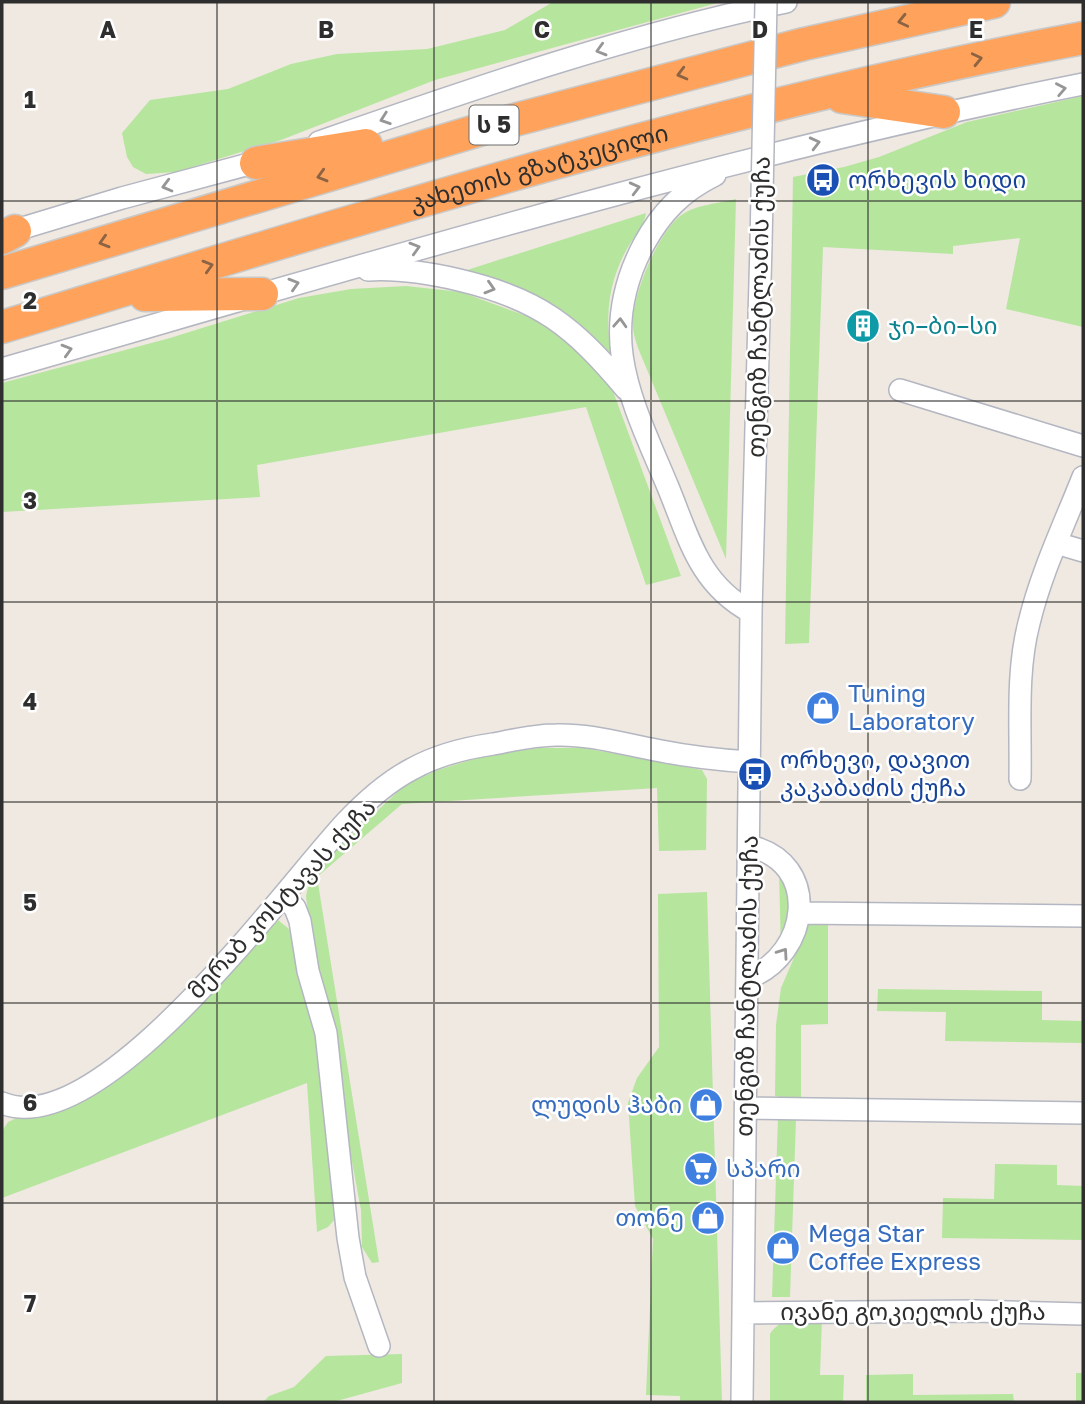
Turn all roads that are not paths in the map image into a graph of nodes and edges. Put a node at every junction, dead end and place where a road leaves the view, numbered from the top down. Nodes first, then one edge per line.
1 (766, 2) edge
2 (786, 2) edge
3 (994, 2) edge
4 (1083, 38) edge
5 (1083, 84) edge
6 (824, 94) junction
7 (944, 112) junction
8 (499, 124) junction
9 (748, 159) junction
10 (256, 163) junction
11 (6, 235) edge
12 (2, 273) edge
13 (326, 275) junction
14 (112, 294) junction
15 (261, 294) junction
16 (2, 327) edge
17 (2, 369) edge
18 (900, 390) dead end
19 (627, 391) junction
20 (1083, 446) edge
21 (1083, 477) edge
22 (1056, 543) junction
23 (1083, 551) edge
24 (751, 612) junction
25 (750, 762) junction
26 (1020, 779) dead end
27 (749, 846) junction
28 (284, 897) junction
29 (800, 913) junction
30 (1083, 916) edge
31 (748, 978) junction
32 (2, 1103) edge
33 (746, 1108) junction
34 (1083, 1114) edge
35 (743, 1313) junction
36 (1083, 1314) edge
37 (379, 1346) dead end
38 (742, 1402) edge

1 - 24 street, თენგიზ ჩანტლაძის ქუჩა, bridge
2 -> 10 street
3 -> 8 highway, ს 5
6 -> 4 highway, კახეთის გზატკეცილი / ს 5
7 -> 5 street, კახეთის გზატკეცილი
6 - 7 highway
14 -> 6 highway, კახეთის გზატკეცილი / ს 5
9 -> 7 street, კახეთის გზატკეცილი
8 - 10 highway
8 -> 12 highway, ს 5
13 -> 9 street, კახეთის გზატკეცილი
19 -> 9 street, თენგიზ ჩანტლაძის ქუჩა
10 -> 11 street
15 -> 13 street, კახეთის გზატკეცილი
13 -> 19 street, თენგიზ ჩანტლაძის ქუჩა
14 - 15 highway
14 - 16 highway, კახეთის გზატკეცილი / ს 5
17 -> 15 street, კახეთის გზატკეცილი
18 - 20 street
19 - 24 street, თენგიზ ჩანტლაძის ქუჩა
21 - 22 street
22 - 23 street
22 - 26 street
24 - 25 street, თენგიზ ჩანტლაძის ქუჩა
25 - 27 street, თენგიზ ჩანტლაძის ქუჩა
25 - 28 street, მერაბ კოსტავას ქუჩა
27 - 29 street
27 - 31 street, თენგიზ ჩანტლაძის ქუჩა
28 - 32 street, მერაბ კოსტავას ქუჩა
28 - 37 street
29 - 30 street
31 -> 29 street
31 - 33 street, თენგიზ ჩანტლაძის ქუჩა
33 - 34 street
33 - 35 street, თენგიზ ჩანტლაძის ქუჩა
35 - 36 street, ივანე გოკიელის ქუჩა
35 - 38 street, თენგიზ ჩანტლაძის ქუჩა

